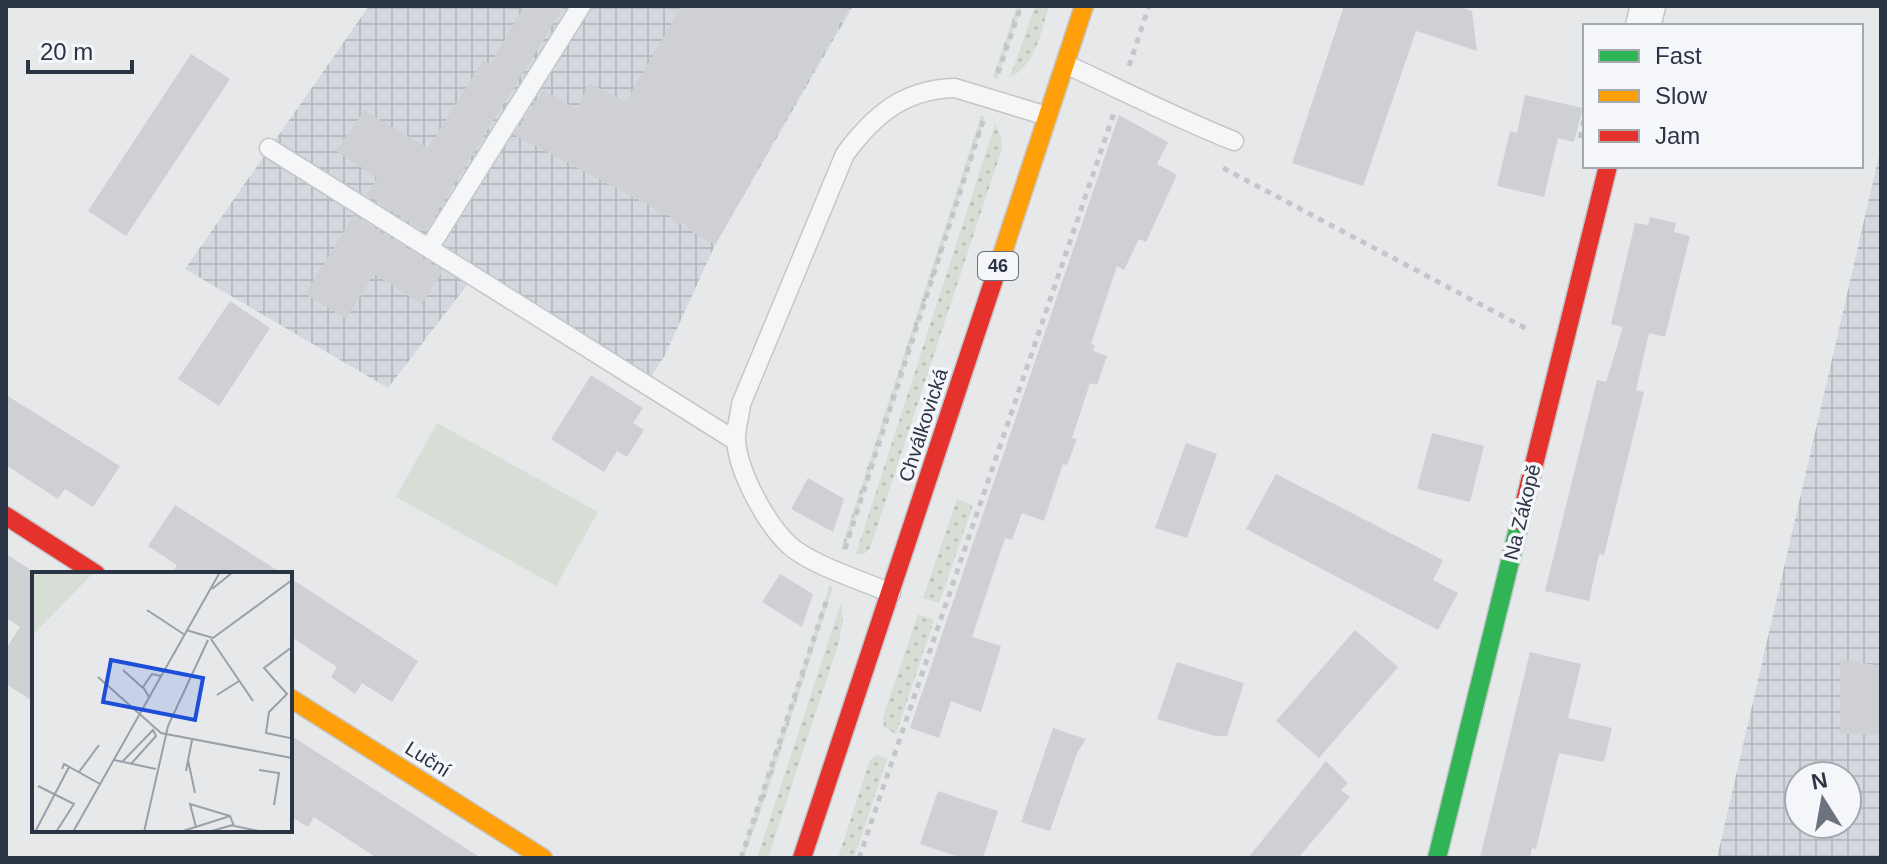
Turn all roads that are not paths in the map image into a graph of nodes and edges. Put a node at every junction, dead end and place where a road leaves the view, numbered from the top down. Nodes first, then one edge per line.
1 (581, 6) edge
2 (1084, 6) edge
3 (1065, 64) junction
4 (1047, 116) junction
5 (1234, 141) dead end
6 (269, 148) dead end
7 (1607, 168) edge
8 (429, 248) junction
9 (736, 441) junction
10 (6, 516) edge
11 (93, 572) edge
12 (891, 593) junction
13 (292, 699) edge
14 (543, 858) edge
15 (802, 858) edge
16 (1437, 858) edge

1 - 8 lane
2 - 3 street, Chválkovická / 46
3 - 4 street, Chválkovická / 46
3 - 5 lane
4 - 9 lane
4 - 12 street, Chválkovická / 46
6 - 8 lane
7 - 16 street, Na Zákopě
8 - 9 lane
9 - 12 lane
10 - 11 street
12 - 15 street, Chválkovická / 46
13 - 14 street, Luční

